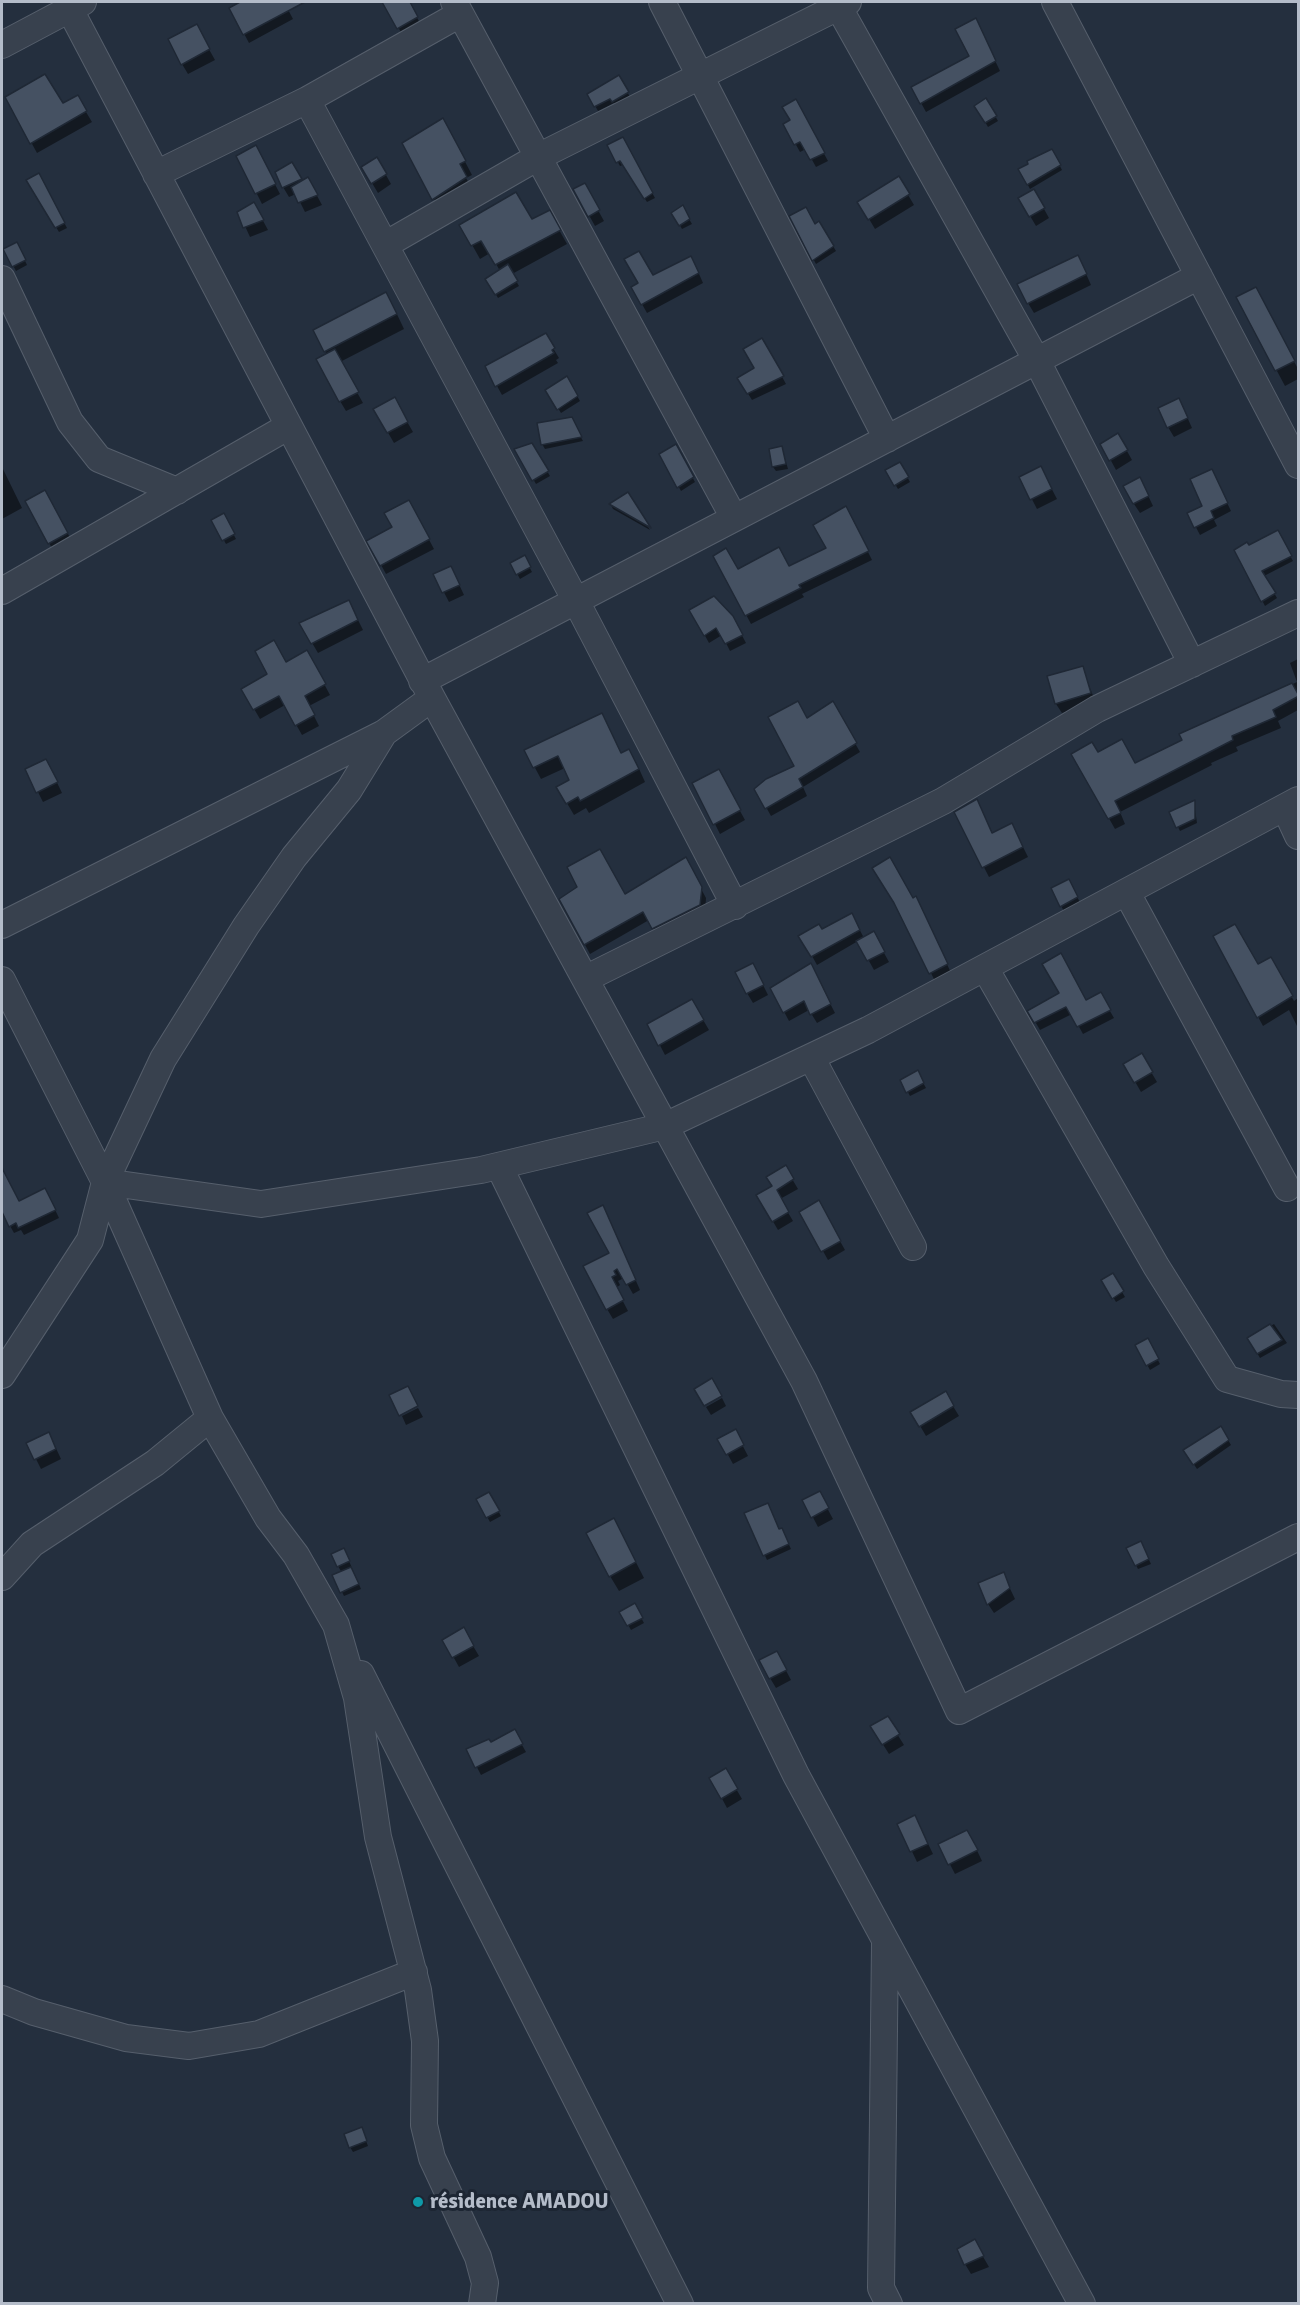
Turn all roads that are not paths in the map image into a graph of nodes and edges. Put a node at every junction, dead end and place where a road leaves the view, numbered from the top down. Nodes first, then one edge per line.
1 (662, 2) edge
2 (1055, 2) edge
3 (73, 4) edge
4 (843, 4) edge
5 (457, 8) edge
6 (2, 45) edge
7 (700, 76) junction
8 (307, 99) junction
9 (538, 157) junction
10 (156, 174) junction
11 (385, 245) junction
12 (1199, 276) junction
13 (2, 279) edge
14 (1037, 361) junction
15 (289, 426) junction
16 (887, 439) junction
17 (1299, 465) edge
18 (177, 491) junction
19 (734, 518) junction
20 (2, 591) edge
21 (576, 601) junction
22 (1299, 613) edge
23 (1192, 664) junction
24 (427, 689) junction
25 (384, 733) junction
26 (1292, 804) edge
27 (1299, 836) edge
28 (1127, 893) junction
29 (735, 906) junction
30 (2, 925) edge
31 (985, 968) junction
32 (585, 979) junction
33 (2, 980) edge
34 (811, 1057) junction
35 (665, 1126) junction
36 (499, 1166) junction
37 (105, 1182) junction
38 (1287, 1188) dead end
39 (913, 1246) dead end
40 (2, 1375) edge
41 (1299, 1395) edge
42 (210, 1418) junction
43 (1299, 1537) edge
44 (2, 1577) edge
45 (336, 1626) junction
46 (885, 1940) junction
47 (414, 1972) junction
48 (2, 1999) edge
49 (482, 2304) edge
50 (680, 2304) edge
51 (889, 2304) edge
52 (1082, 2304) edge

1 - 7 street
2 - 12 street
3 - 6 street
3 - 10 street
4 - 7 street
4 - 14 street
5 - 8 street
5 - 9 street
7 - 9 street
7 - 16 street
8 - 10 street
8 - 11 street
9 - 11 street
9 - 19 street
10 - 15 street
11 - 21 street
12 - 14 street
12 - 17 street
13 - 18 street
14 - 16 street
14 - 23 street
15 - 18 street
15 - 24 street
16 - 19 street
18 - 20 street
19 - 21 street
21 - 24 street
21 - 29 street
22 - 23 street
23 - 29 street
24 - 25 street
24 - 32 street
25 - 30 street
25 - 37 street
26 - 27 street
26 - 28 street
28 - 31 street
28 - 38 street
29 - 32 street
31 - 34 street
31 - 41 street
32 - 35 street
33 - 37 street
34 - 35 street
34 - 39 street
35 - 36 street
35 - 43 street
36 - 37 street
36 - 46 street
37 - 40 street
37 - 42 street
42 - 44 street
42 - 45 street
45 - 47 street
45 - 50 street
46 - 51 street
46 - 52 street
47 - 48 street
47 - 49 street

